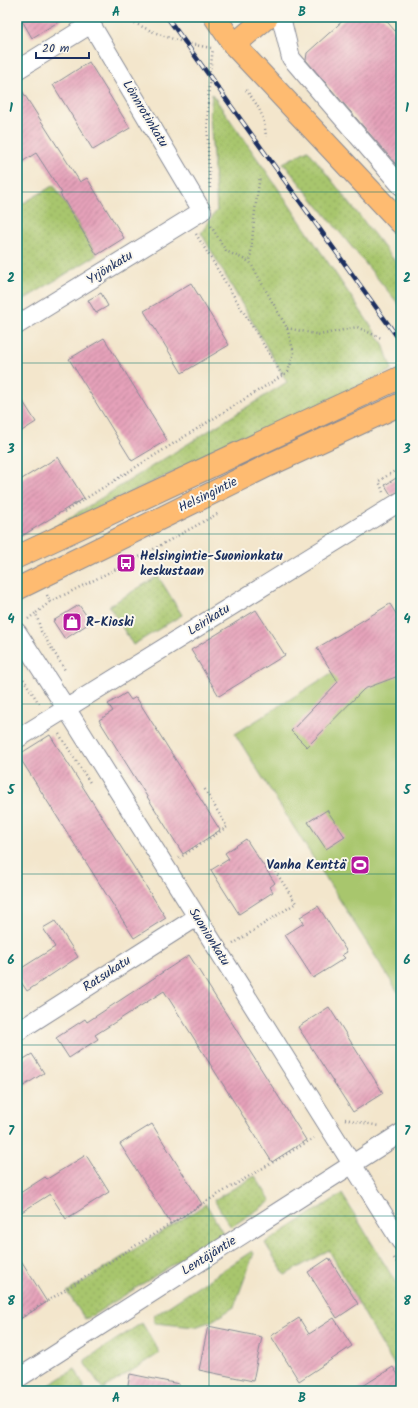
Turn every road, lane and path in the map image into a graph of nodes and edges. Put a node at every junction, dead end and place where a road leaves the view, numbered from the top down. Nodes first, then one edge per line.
1 (124, 17) edge
2 (214, 17) edge
3 (267, 17) edge
4 (281, 17) edge
5 (91, 20) edge
6 (211, 43) dead end
7 (234, 45) junction
8 (213, 48) junction
9 (17, 70) edge
10 (260, 176) dead end
11 (401, 186) edge
12 (210, 192) dead end
13 (201, 217) junction
14 (401, 223) edge
15 (213, 229) junction
16 (250, 262) junction
17 (17, 325) edge
18 (287, 328) junction
19 (381, 338) dead end
20 (282, 376) junction
21 (401, 377) edge
22 (401, 404) edge
23 (401, 467) edge
24 (395, 505) edge
25 (63, 512) dead end
26 (220, 513) dead end
27 (17, 558) edge
28 (17, 589) edge
29 (20, 627) edge
30 (17, 669) edge
31 (66, 708) junction
32 (49, 719) junction
33 (17, 739) edge
34 (204, 788) dead end
35 (95, 791) dead end
36 (176, 860) dead end
37 (270, 862) dead end
38 (197, 917) junction
39 (230, 946) dead end
40 (17, 1032) edge
41 (342, 1118) dead end
42 (384, 1127) dead end
43 (310, 1131) dead end
44 (401, 1133) edge
45 (314, 1138) junction
46 (318, 1144) dead end
47 (352, 1165) junction
48 (401, 1242) edge
49 (17, 1320) edge
50 (17, 1379) edge

1 - 8 path
2 - 7 main road
3 - 7 main road
4 - 11 street
5 - 9 street
5 - 13 street, Lönnrotinkatu
6 - 8 path
7 - 14 main road
8 - 12 path
10 - 16 path
13 - 15 path
13 - 15 path
13 - 17 street, Yrjönkatu
13 - 20 path
15 - 16 path
16 - 18 path
18 - 19 path
18 - 20 path
20 - 25 path
21 - 27 main road, Helsingintie
22 - 28 main road, Helsingintie
23 - 24 path
24 - 31 street, Leirikatu
26 - 29 path
29 - 31 street, Suonionkatu
30 - 32 path
31 - 32 street, Leirikatu
31 - 38 street, Suonionkatu
32 - 33 street, Leirikatu
32 - 35 path
34 - 36 path
37 - 39 path
38 - 40 street, Ratsukatu
38 - 47 street, Suonionkatu
41 - 42 path
43 - 45 path
44 - 47 street, Lentäjäntie
45 - 46 path
45 - 49 path
47 - 48 street, Suonionkatu
47 - 50 street, Lentäjäntie

